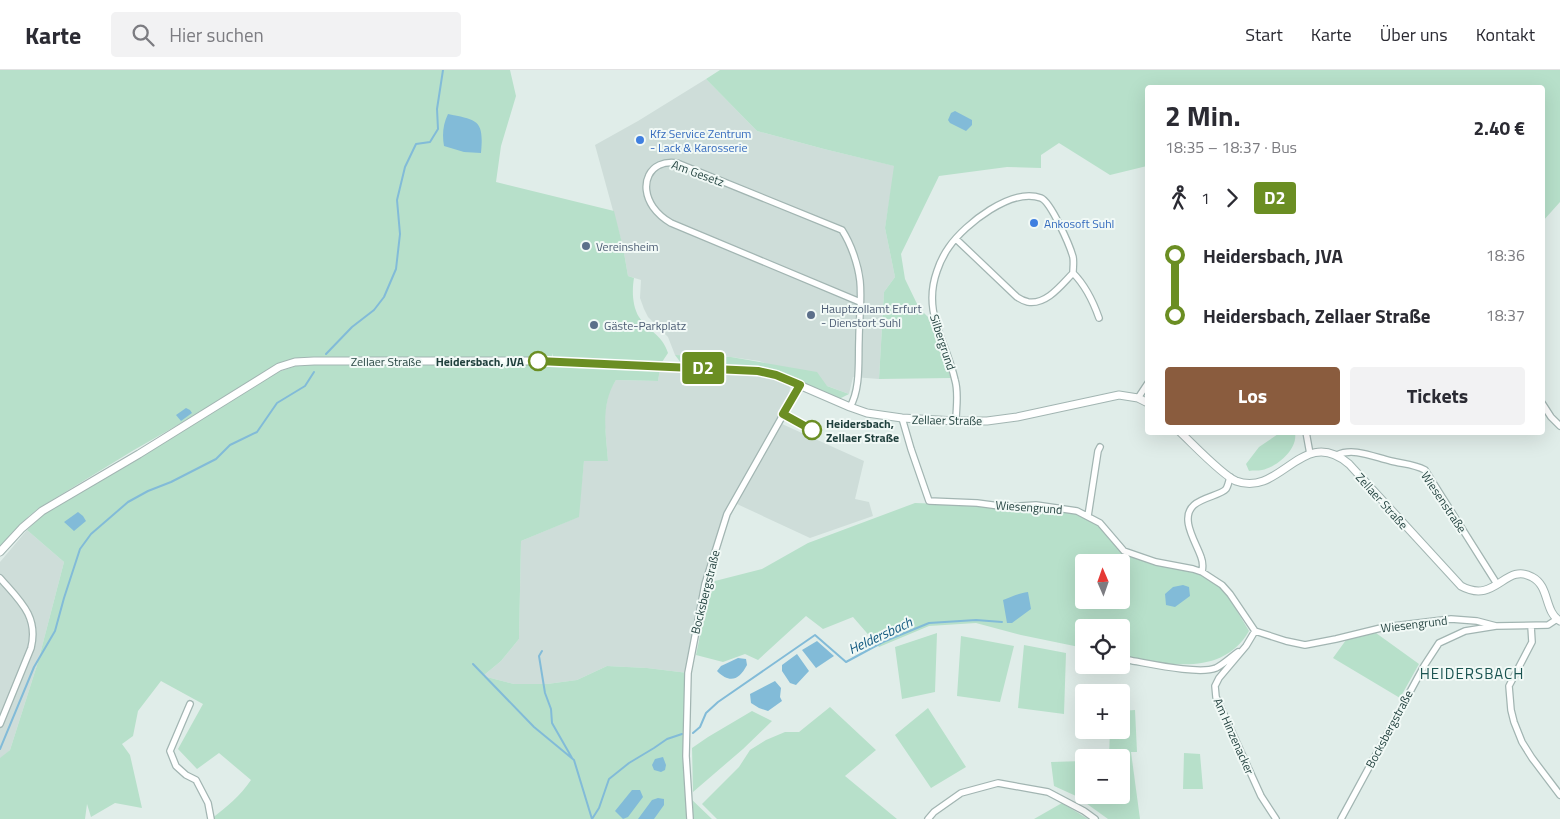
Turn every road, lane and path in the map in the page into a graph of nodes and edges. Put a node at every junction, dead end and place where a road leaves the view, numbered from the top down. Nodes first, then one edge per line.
1 (956, 239) junction
2 (1073, 273) junction
3 (860, 302) junction
4 (1099, 318) dead end
5 (800, 385) junction
6 (1145, 387) edge
7 (1138, 398) junction
8 (1145, 402) edge
9 (850, 407) junction
10 (1545, 408) edge
11 (902, 418) junction
12 (956, 421) junction
13 (1560, 426) edge
14 (1183, 435) edge
15 (1307, 435) edge
16 (1100, 447) dead end
17 (1310, 454) junction
18 (1337, 455) junction
19 (1230, 477) junction
20 (1088, 516) junction
21 (0, 552) edge
22 (1202, 572) junction
23 (0, 578) edge
24 (1497, 584) junction
25 (1558, 620) edge
26 (1496, 626) junction
27 (1531, 626) junction
28 (1255, 631) junction
29 (1246, 646) junction
30 (1130, 660) edge
31 (190, 704) dead end
32 (0, 724) edge
33 (1560, 795) edge
34 (211, 819) edge
35 (690, 819) edge
36 (928, 819) edge
37 (1095, 819) edge
38 (1276, 819) edge
39 (1341, 819) edge

1 - 2 street
1 - 2 street, Silbergrund
1 - 12 street, Silbergrund
2 - 4 street
3 - 3 street, Am Gesetz
3 - 9 street, Am Gesetz
5 - 9 street, Zellaer Straße
5 - 21 street, Zellaer Straße
5 - 35 street, Bocksbergstraße
6 - 7 street
7 - 8 street, Zellaer Straße
7 - 12 street, Zellaer Straße
9 - 11 street, Zellaer Straße
10 - 13 street
11 - 12 street, Zellaer Straße
11 - 20 street, Wiesengrund
14 - 19 street
15 - 17 street
16 - 20 street
17 - 18 street
17 - 19 street
18 - 24 street, Zellaer Straße
18 - 24 street, Wiesenstraße
19 - 22 street
20 - 22 street, Wiesengrund
22 - 28 street, Wiesengrund
23 - 32 street
24 - 25 street, Zellaer Straße
25 - 27 street, Bocksbergstraße
26 - 27 street, Bocksbergstraße
26 - 28 street, Wiesengrund
26 - 39 street, Bocksbergstraße
27 - 33 street
28 - 29 street, Am Hinzenacker
29 - 30 street
29 - 38 street, Am Hinzenacker
31 - 34 street
36 - 37 street

